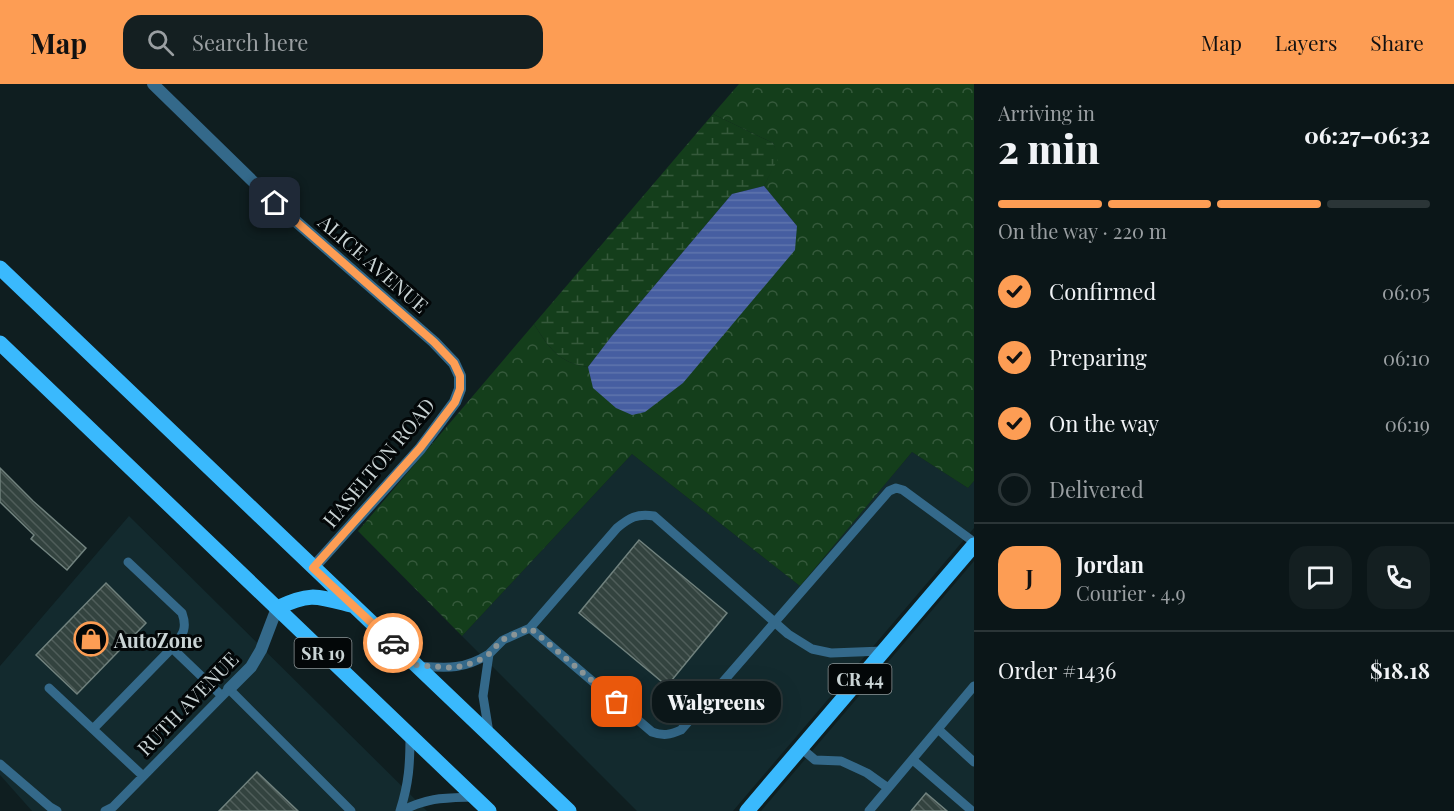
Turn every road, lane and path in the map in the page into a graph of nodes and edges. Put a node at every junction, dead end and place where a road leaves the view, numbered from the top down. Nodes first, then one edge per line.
1 (153, 84) edge
2 (0, 268) edge
3 (0, 343) edge
4 (460, 376) joint
5 (974, 543) edge
6 (128, 562) dead end
7 (313, 568) junction
8 (354, 606) junction
9 (277, 608) junction
10 (775, 623) junction
11 (530, 628) junction
12 (172, 648) junction
13 (883, 651) junction
14 (489, 654) junction
15 (416, 665) junction
16 (974, 686) edge
17 (49, 688) dead end
18 (225, 693) junction
19 (93, 729) junction
20 (938, 729) junction
21 (410, 735) junction
22 (489, 735) junction
23 (801, 748) junction
24 (913, 760) junction
25 (974, 762) edge
26 (0, 764) edge
27 (143, 776) junction
28 (888, 788) junction
29 (475, 797) junction
30 (57, 811) edge
31 (105, 811) edge
32 (351, 811) edge
33 (400, 811) edge
34 (489, 811) edge
35 (569, 811) edge
36 (747, 811) edge
37 (869, 811) edge
38 (972, 811) edge

1 - 4 street, ALICE AVENUE
2 - 7 main road, SR 19
3 - 9 main road, SR 19
4 - 7 street, HASELTON ROAD
5 - 10 lane
5 - 13 main road, CR 44
6 - 12 lane
7 - 8 main road, SR 19
8 - 9 main road
8 - 15 main road, SR 19
9 - 18 street, RUTH AVENUE
9 - 21 main road, SR 19
10 - 11 lane
10 - 11 lane
10 - 13 lane
11 - 14 lane
12 - 18 lane
12 - 19 lane
13 - 23 main road, CR 44
14 - 15 lane
14 - 22 lane
15 - 22 main road, SR 19
16 - 20 lane
17 - 19 lane
18 - 27 lane, RUTH AVENUE
18 - 32 lane
19 - 27 lane
20 - 24 lane
20 - 25 lane
21 - 29 main road, SR 19
21 - 33 lane
22 - 35 main road, SR 19
23 - 28 lane
23 - 36 main road, CR 44
24 - 28 lane
24 - 38 lane
26 - 30 lane
27 - 31 lane, RUTH AVENUE
28 - 37 lane
29 - 33 lane
29 - 34 main road, SR 19

